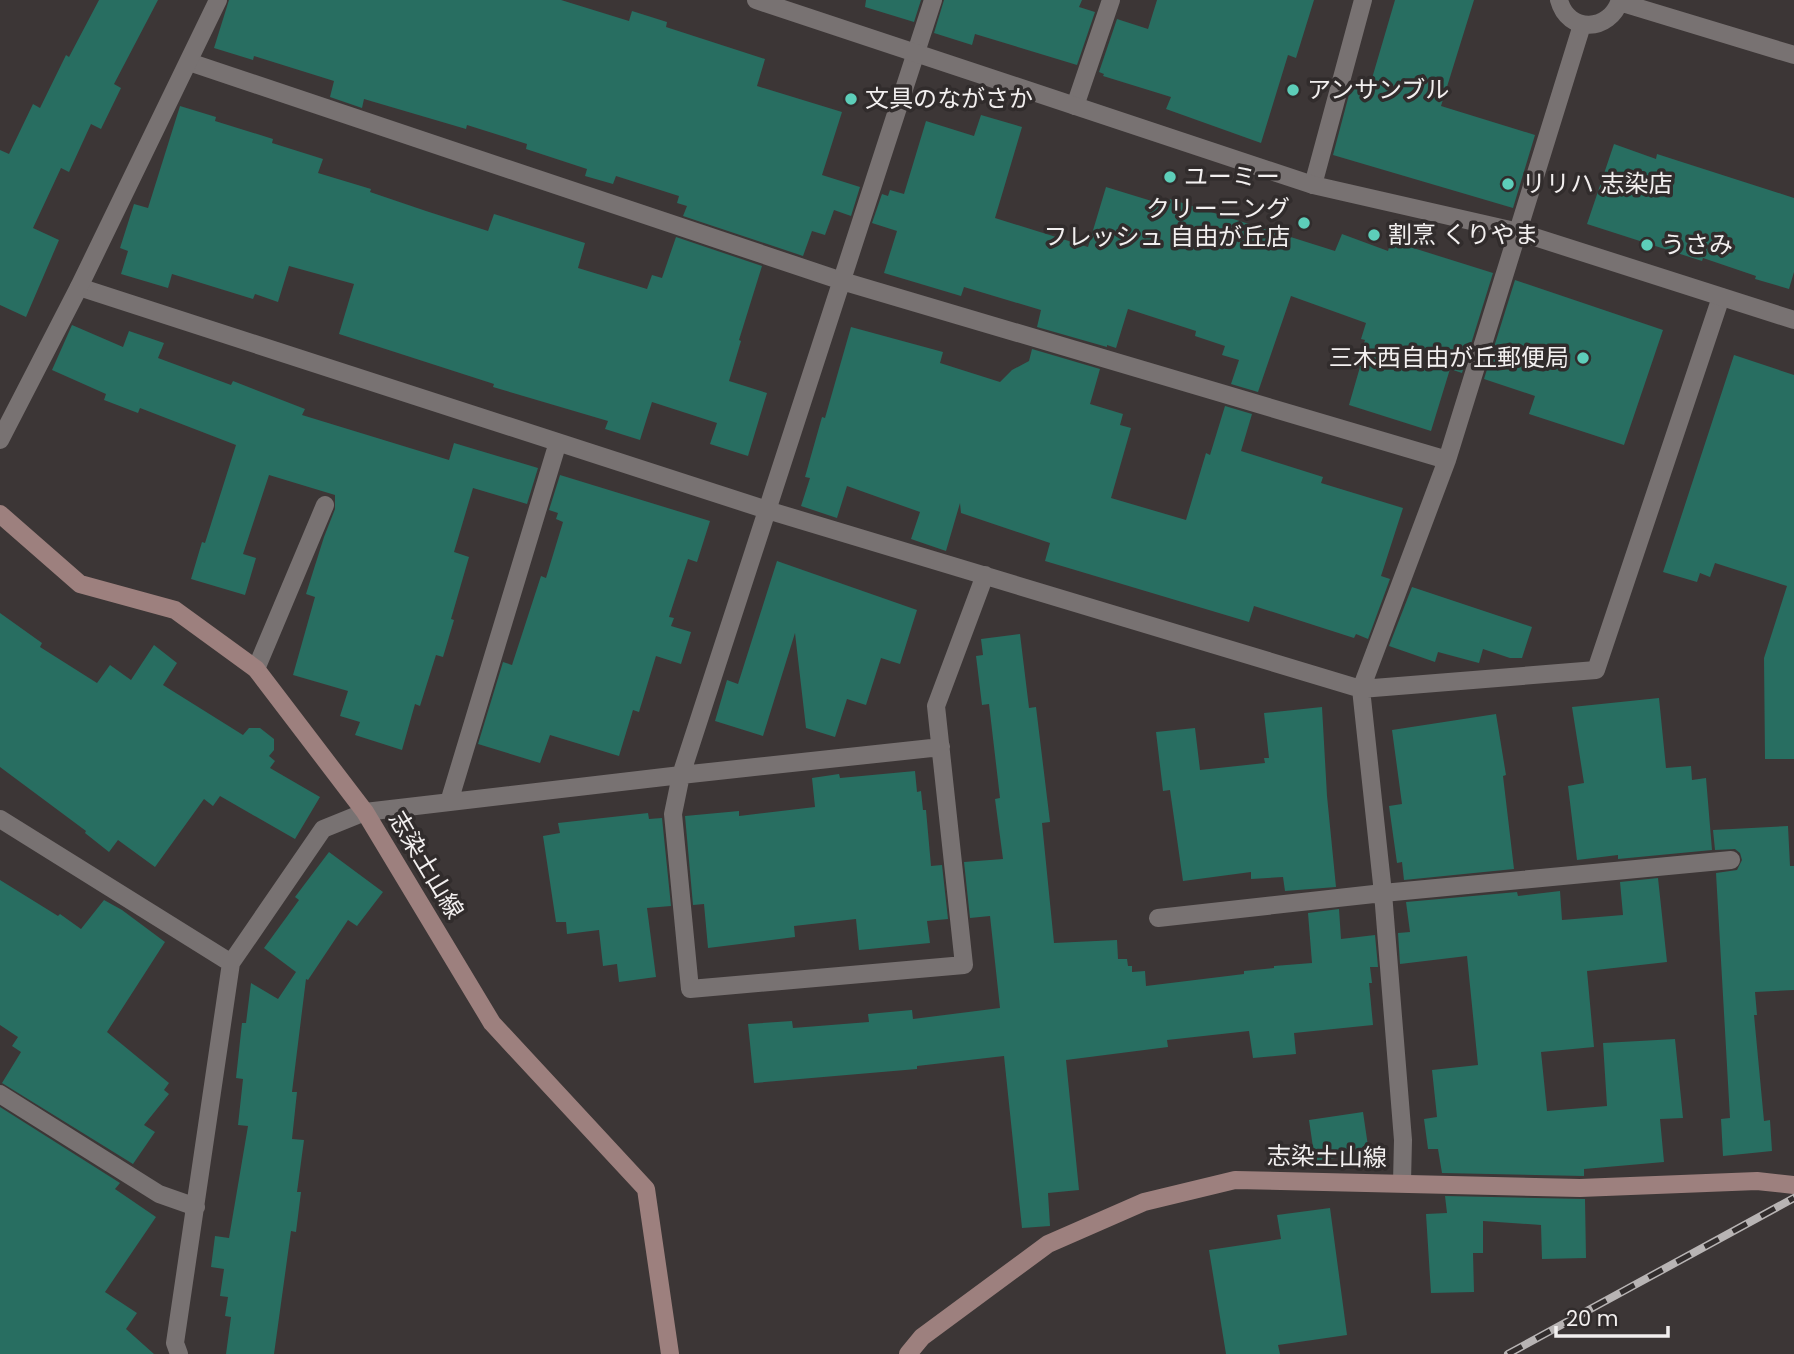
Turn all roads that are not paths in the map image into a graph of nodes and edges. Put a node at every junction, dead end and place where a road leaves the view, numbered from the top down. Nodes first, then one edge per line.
1 (218, 0) edge
2 (756, 0) edge
3 (933, 0) edge
4 (1111, 0) edge
5 (1363, 0) edge
6 (1559, 0) edge
7 (1620, 1) edge
8 (1582, 25) junction
9 (916, 53) junction
10 (1794, 55) edge
11 (188, 62) junction
12 (1075, 106) junction
13 (1313, 185) junction
14 (1518, 232) junction
15 (842, 281) junction
16 (79, 287) junction
17 (1721, 297) junction
18 (1794, 320) edge
19 (0, 440) edge
20 (558, 442) junction
21 (1447, 460) junction
22 (325, 505) dead end
23 (767, 510) junction
24 (0, 514) edge
25 (985, 575) junction
26 (256, 669) junction
27 (1361, 688) junction
28 (941, 747) junction
29 (681, 775) junction
30 (449, 802) junction
31 (365, 812) junction
32 (0, 818) edge
33 (1731, 860) dead end
34 (1383, 893) junction
35 (1158, 918) dead end
36 (231, 963) junction
37 (0, 1094) edge
38 (1402, 1182) junction
39 (1794, 1185) edge
40 (195, 1207) junction
41 (179, 1354) edge
42 (670, 1354) edge
43 (908, 1354) edge

1 - 11 street
2 - 9 street
3 - 9 street
4 - 12 street
5 - 13 street
6 - 8 street
7 - 8 street
7 - 10 street
8 - 14 street
9 - 12 street
9 - 15 street
11 - 15 street
11 - 16 street
12 - 13 street
13 - 14 street
14 - 17 street
14 - 21 street
15 - 21 street
15 - 23 street
16 - 19 street
16 - 20 street
17 - 18 street
17 - 27 street
20 - 23 street
20 - 30 street
21 - 27 street
22 - 26 street
23 - 25 street
23 - 29 street
24 - 26 main road, 志染土山線
25 - 27 street
25 - 28 street
26 - 31 main road, 志染土山線
27 - 34 street
28 - 29 street
28 - 29 street
29 - 30 street
30 - 31 street
31 - 36 street
31 - 42 main road, 志染土山線
32 - 36 street
33 - 34 street
34 - 35 street
34 - 38 street
36 - 40 street
37 - 40 street
38 - 39 main road, 志染土山線
38 - 43 main road, 志染土山線
40 - 41 street

